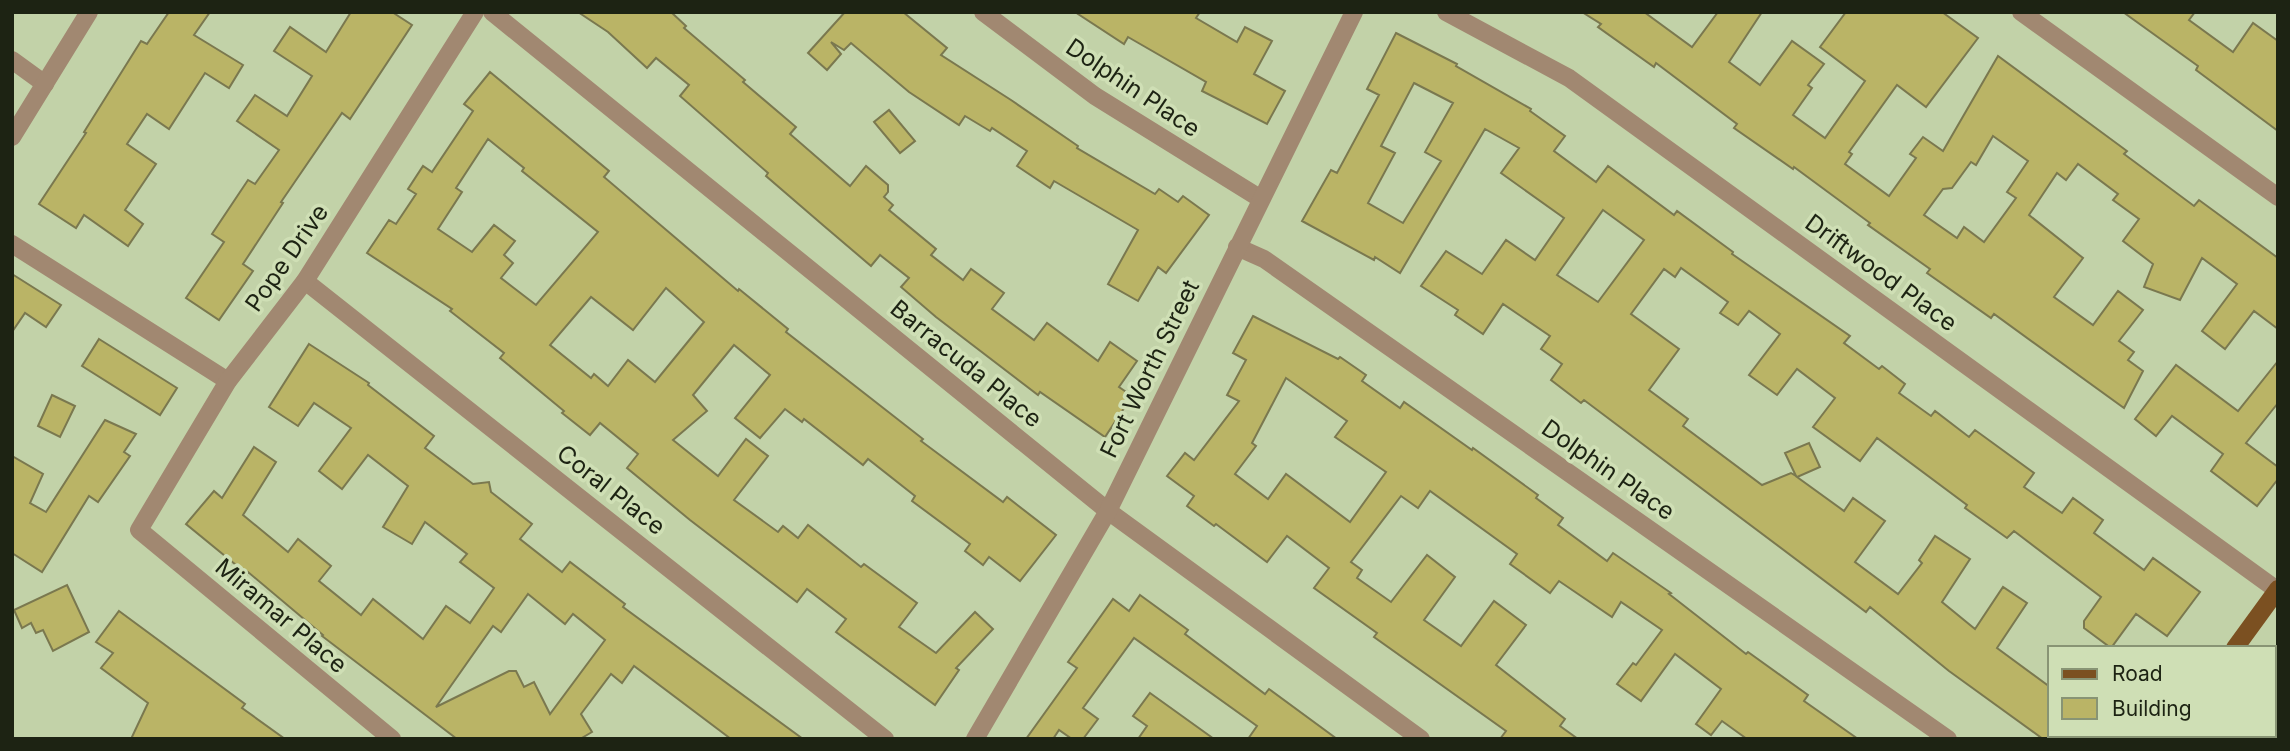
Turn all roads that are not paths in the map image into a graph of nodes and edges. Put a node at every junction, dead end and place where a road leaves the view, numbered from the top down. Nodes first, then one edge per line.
1 (89, 12) edge
2 (475, 12) edge
3 (492, 12) edge
4 (983, 12) edge
5 (1354, 12) edge
6 (1446, 12) edge
7 (2021, 12) edge
8 (12, 60) edge
9 (46, 84) junction
10 (12, 137) edge
11 (2278, 197) edge
12 (1261, 199) junction
13 (12, 244) edge
14 (1237, 247) junction
15 (305, 281) junction
16 (228, 381) junction
17 (1108, 511) junction
18 (139, 530) joint
19 (2278, 590) edge
20 (2236, 646) edge
21 (392, 739) edge
22 (886, 739) edge
23 (975, 739) edge
24 (1421, 739) edge
25 (1948, 739) edge

1 - 9 street
2 - 15 street, Pope Drive
3 - 17 street, Barracuda Place
4 - 12 street, Dolphin Place
5 - 12 street, Fort Worth Street
6 - 19 street, Driftwood Place
7 - 11 street
8 - 9 street
9 - 10 street
12 - 14 street, Fort Worth Street
13 - 16 street
14 - 17 street, Fort Worth Street
14 - 25 street, Dolphin Place
15 - 16 street, Pope Drive
15 - 22 street, Coral Place
16 - 18 street, Pope Drive
17 - 23 street, Fort Worth Street
17 - 24 street, Barracuda Place
18 - 21 street, Miramar Place
19 - 20 main road

